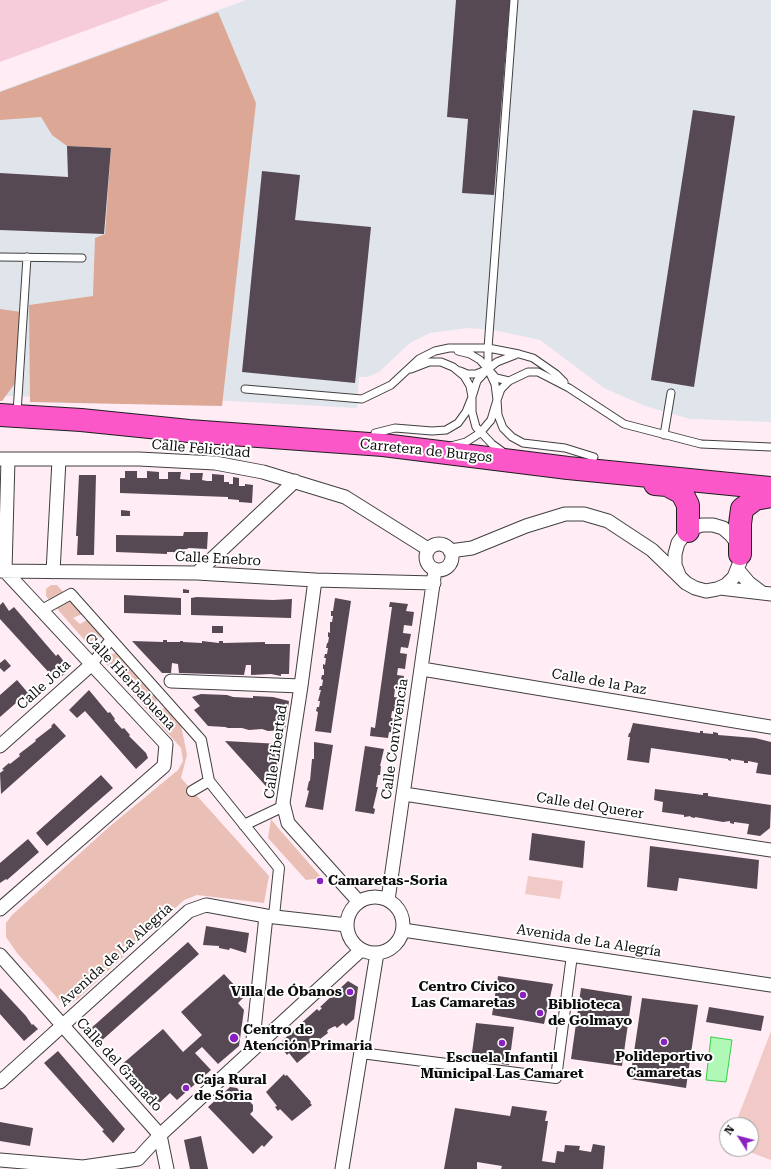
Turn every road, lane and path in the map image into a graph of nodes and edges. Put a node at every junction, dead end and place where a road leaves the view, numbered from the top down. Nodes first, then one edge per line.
1 (514, 0) edge
2 (0, 257) edge
3 (28, 257) junction
4 (82, 258) dead end
5 (449, 348) junction
6 (488, 348) junction
7 (519, 354) junction
8 (453, 367) junction
9 (488, 369) junction
10 (406, 370) junction
11 (509, 381) junction
12 (246, 388) dead end
13 (569, 388) junction
14 (671, 393) dead end
15 (472, 398) junction
16 (498, 400) junction
17 (8, 415) edge
18 (81, 420) junction
19 (664, 435) junction
20 (379, 439) junction
21 (310, 440) junction
22 (480, 440) junction
23 (771, 447) edge
24 (594, 457) junction
25 (4, 459) edge
26 (59, 460) junction
27 (568, 468) junction
28 (771, 478) edge
29 (295, 481) junction
30 (771, 488) edge
31 (771, 496) edge
32 (683, 537) junction
33 (428, 549) junction
34 (652, 550) junction
35 (450, 551) junction
36 (739, 562) junction
37 (2, 572) edge
38 (53, 572) junction
39 (197, 573) junction
40 (679, 575) junction
41 (434, 577) junction
42 (315, 580) junction
43 (720, 588) junction
44 (766, 593) edge
45 (42, 610) junction
46 (111, 639) junction
47 (92, 664) junction
48 (422, 668) junction
49 (171, 681) dead end
50 (301, 686) junction
51 (771, 727) edge
52 (0, 746) edge
53 (209, 781) junction
54 (192, 791) dead end
55 (404, 794) junction
56 (284, 806) junction
57 (244, 825) junction
58 (771, 850) edge
59 (388, 900) junction
60 (359, 902) junction
61 (0, 909) edge
62 (270, 916) junction
63 (347, 925) junction
64 (403, 930) junction
65 (361, 950) junction
66 (377, 953) junction
67 (0, 955) edge
68 (572, 955) junction
69 (771, 985) edge
70 (62, 1025) junction
71 (252, 1049) junction
72 (361, 1053) junction
73 (0, 1082) edge
74 (160, 1135) junction
75 (0, 1160) edge
76 (167, 1169) edge
77 (342, 1169) edge

1 - 6 lane
2 - 3 lane
3 - 4 lane
3 - 17 lane
5 - 6 lane
5 - 9 lane
5 - 10 lane
6 - 7 lane
6 - 9 lane
7 - 9 lane
7 - 13 lane
8 - 9 lane
8 - 10 lane
8 - 15 lane
9 - 11 lane
9 - 15 lane
9 - 16 lane
10 - 12 lane
11 - 13 lane
11 - 16 lane
13 - 19 lane
14 - 19 lane
15 - 20 lane
15 - 22 lane
16 - 22 lane
16 - 24 lane
17 - 18 highway, Carretera de Burgos
18 - 20 highway, Carretera de Burgos
18 - 21 highway, Carretera de Burgos
19 - 23 lane
20 - 21 highway, Carretera de Burgos
20 - 22 highway, Carretera de Burgos
20 - 27 highway, Carretera de Burgos
20 - 32 highway
21 - 22 lane
22 - 24 highway, Carretera de Burgos
22 - 27 lane
24 - 28 highway, Carretera de Burgos
25 - 26 street, Calle Felicidad
25 - 37 street
26 - 29 street, Calle Felicidad
26 - 38 street
27 - 30 highway, Carretera de Burgos
29 - 33 street, Calle Felicidad
29 - 39 street
31 - 36 highway
32 - 34 street
32 - 36 street
32 - 40 street
33 - 35 street
33 - 41 street
34 - 35 street
34 - 40 street
35 - 41 street
36 - 43 street
36 - 44 street
37 - 38 street, Calle Enebro
37 - 45 street, Calle Hierbabuena
38 - 39 street, Calle Enebro
39 - 42 street, Calle Enebro
40 - 43 street
41 - 42 street, Calle Enebro
41 - 48 street, Calle Convivencia
42 - 50 street, Calle Libertad
43 - 44 street
45 - 46 street
45 - 47 street, Calle Hierbabuena
46 - 47 street
46 - 53 street
47 - 52 street, Calle Jota
47 - 61 street, Calle Hierbabuena
48 - 51 street, Calle de la Paz
48 - 55 street, Calle Convivencia
49 - 50 street
50 - 56 street, Calle Libertad
53 - 54 street
53 - 57 street
55 - 58 street, Calle del Querer
55 - 59 street, Calle Convivencia
56 - 57 street
56 - 60 street, Calle Libertad
57 - 62 street
59 - 60 street
59 - 64 street
60 - 63 street
62 - 63 street, Avenida de La Alegría
62 - 70 street, Avenida de La Alegría
62 - 71 street
63 - 65 street
64 - 66 street
64 - 68 street, Avenida de La Alegría
65 - 66 street
65 - 71 street
66 - 72 street
67 - 70 street, Calle del Granado
68 - 69 street, Avenida de La Alegría
68 - 72 street
70 - 73 street, Avenida de La Alegría
70 - 74 street, Calle del Granado
71 - 74 street
72 - 77 street
74 - 75 street
74 - 76 street

